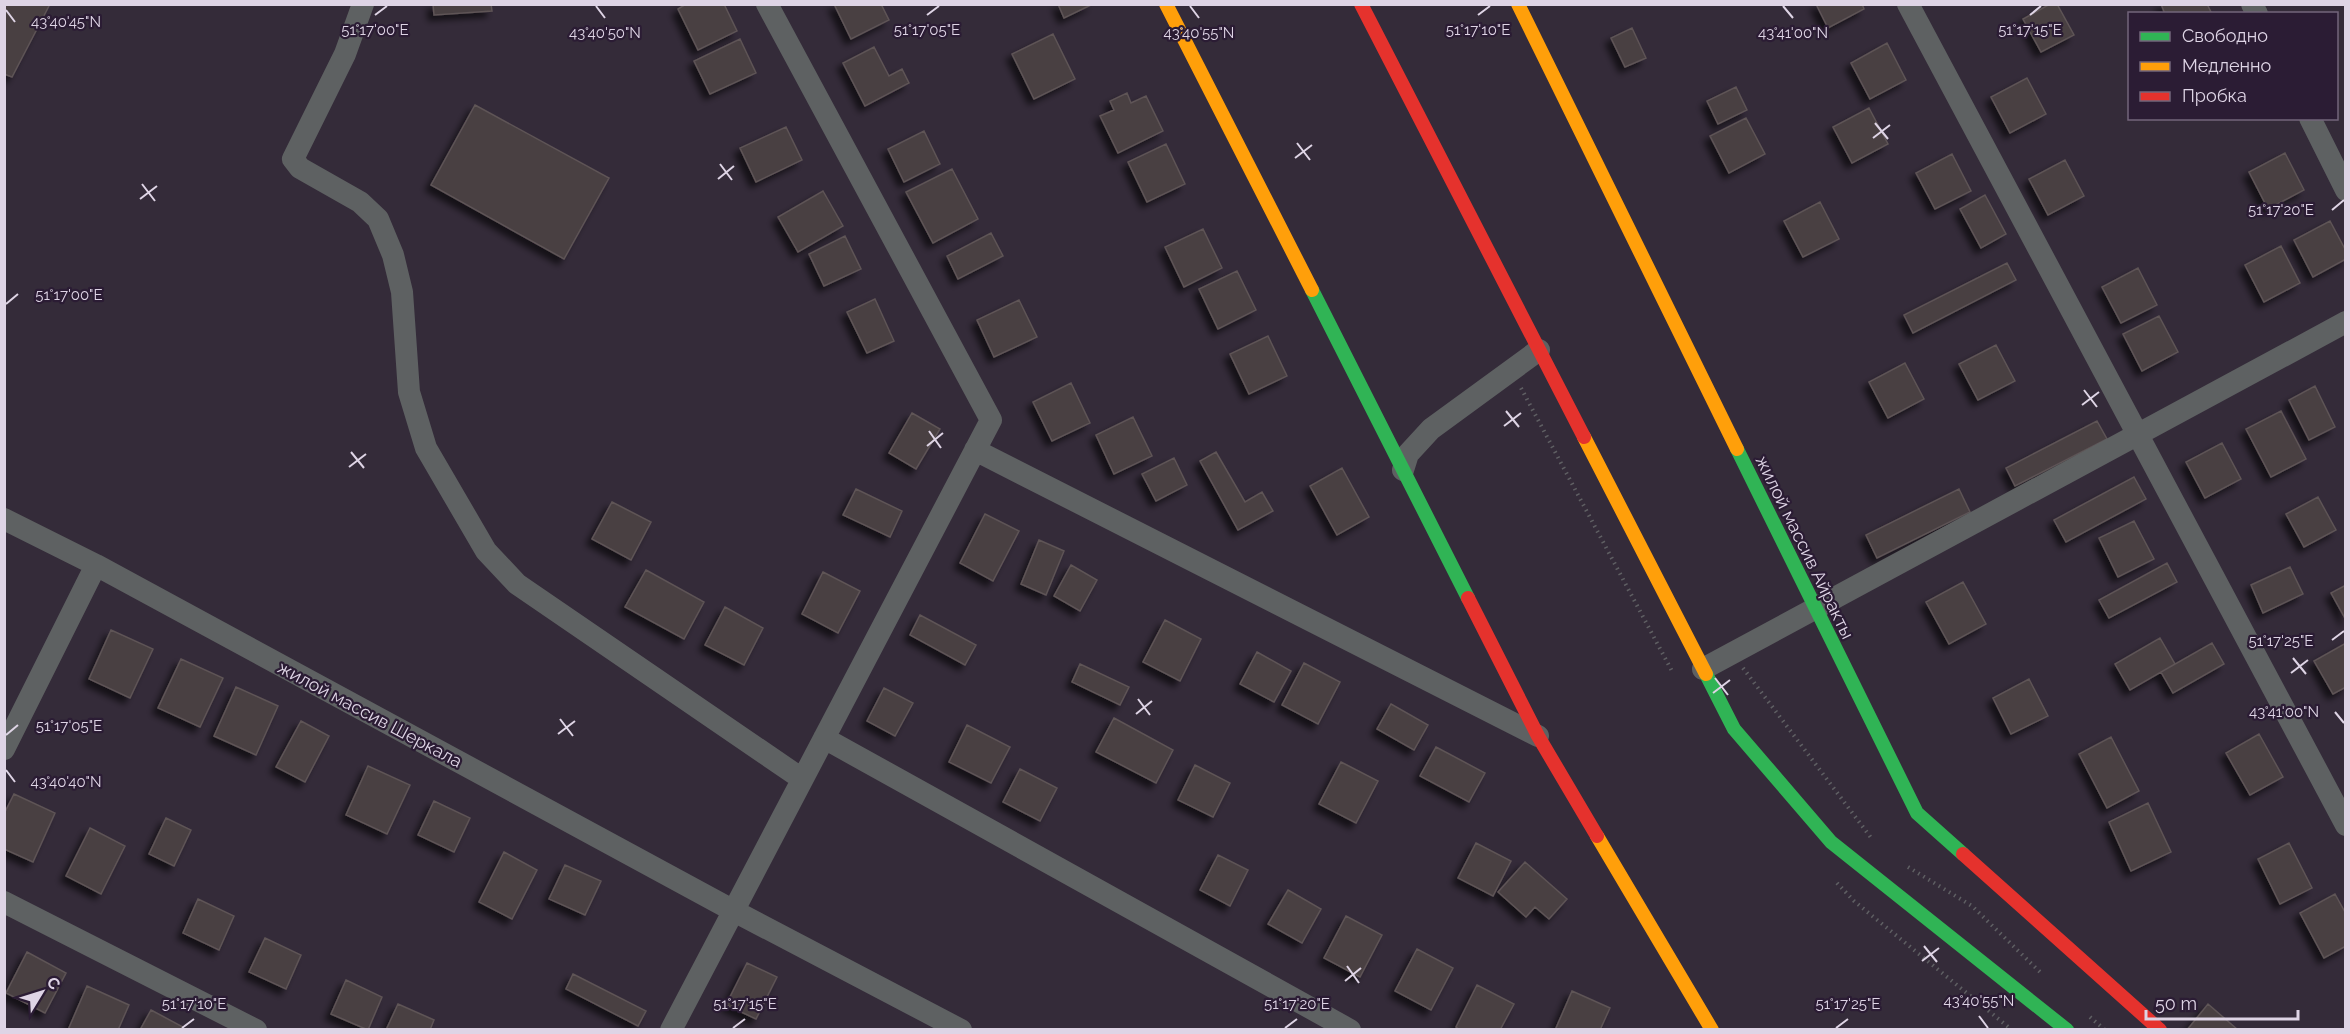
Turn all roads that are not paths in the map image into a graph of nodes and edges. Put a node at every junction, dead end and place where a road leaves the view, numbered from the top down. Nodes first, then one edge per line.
1 (363, 4) edge
2 (767, 4) edge
3 (1166, 4) edge
4 (1361, 4) edge
5 (1518, 4) edge
6 (1908, 4) edge
7 (2311, 120) edge
8 (2346, 190) edge
9 (2346, 322) edge
10 (1539, 350) junction
11 (2136, 433) junction
12 (975, 450) junction
13 (1403, 470) junction
14 (4, 519) edge
15 (96, 565) junction
16 (1815, 609) junction
17 (1703, 669) junction
18 (1538, 736) junction
19 (824, 738) junction
20 (4, 749) edge
21 (802, 779) junction
22 (2346, 825) edge
23 (4, 902) edge
24 (734, 911) junction
25 (256, 1029) edge
26 (671, 1029) edge
27 (961, 1029) edge
28 (1350, 1029) edge
29 (1712, 1029) edge
30 (2067, 1029) edge
31 (2160, 1029) edge

1 - 21 street
2 - 12 street
3 - 13 street
4 - 10 street
5 - 16 street, жилой массив Айракты
6 - 11 street
7 - 8 street
9 - 11 street
10 - 13 street
10 - 17 street
11 - 16 street
11 - 22 street
12 - 18 street
12 - 19 street
13 - 18 street
14 - 15 street, жилой массив Шеркала
15 - 20 street
15 - 24 street, жилой массив Шеркала
16 - 17 street
16 - 31 street, жилой массив Айракты
17 - 30 street
18 - 29 street
19 - 21 street
19 - 28 street
21 - 24 street
23 - 25 street
24 - 26 street
24 - 27 street, жилой массив Шеркала

